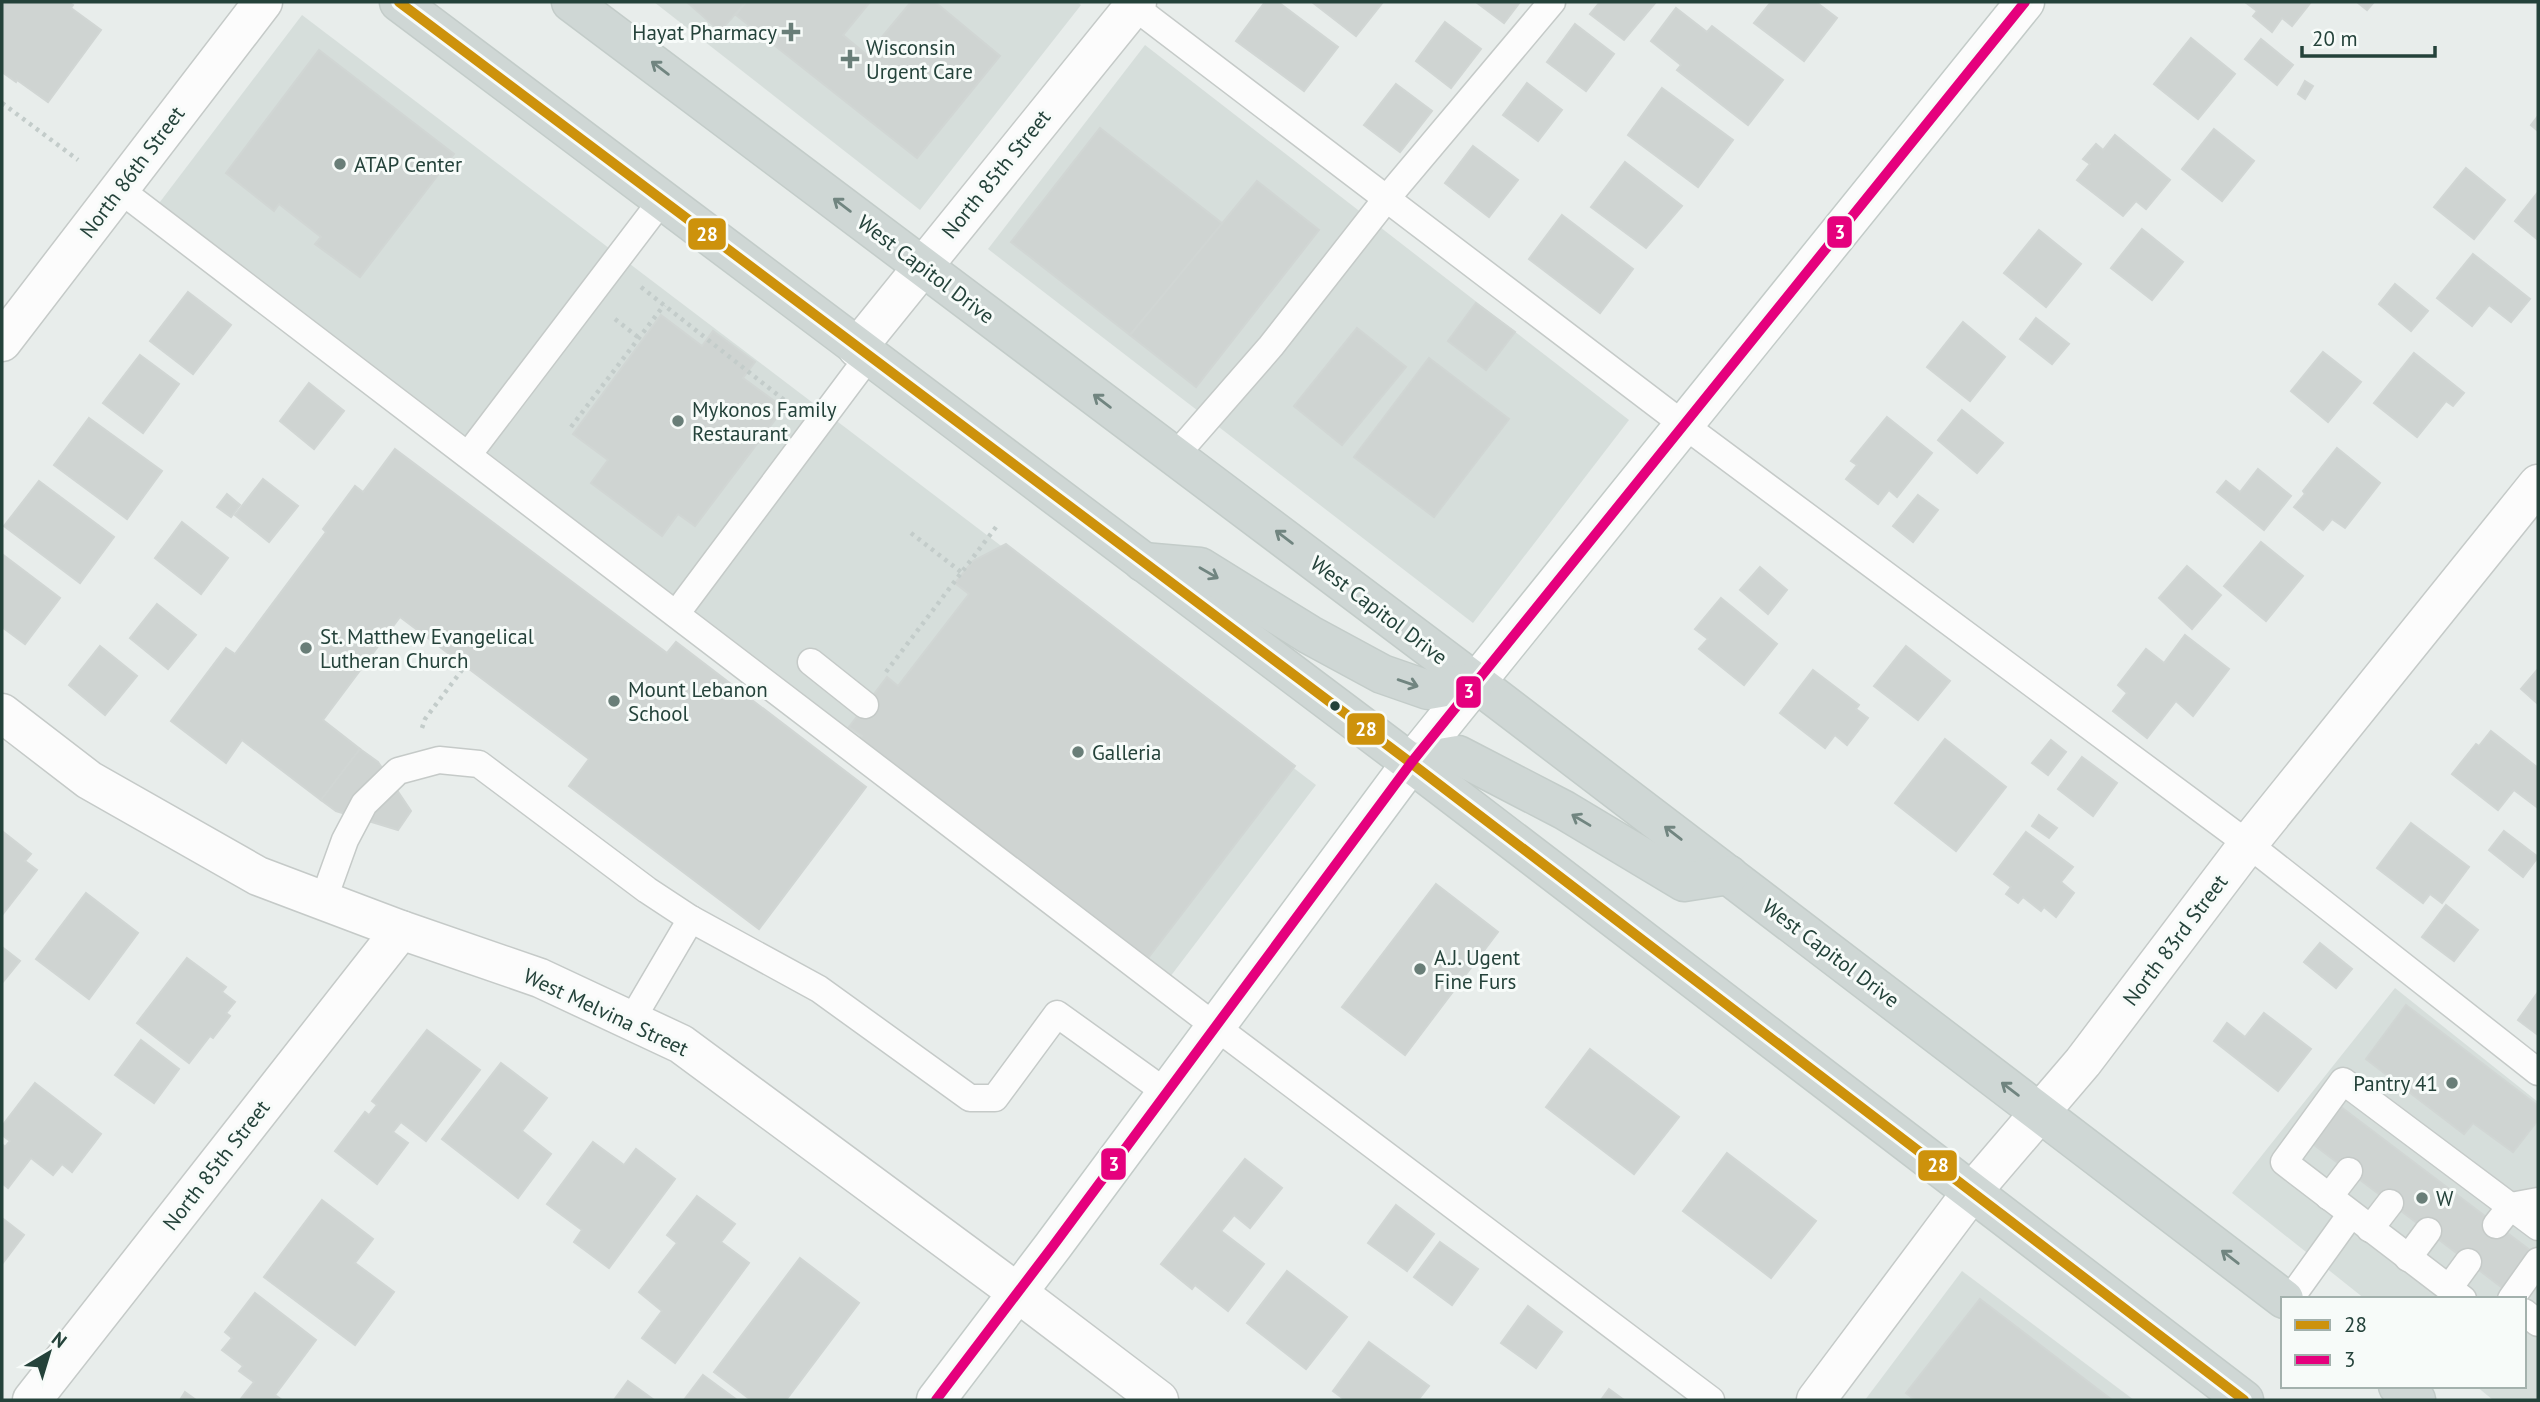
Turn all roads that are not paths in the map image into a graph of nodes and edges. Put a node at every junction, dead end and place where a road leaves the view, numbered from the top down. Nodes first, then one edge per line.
1 (399, 2) edge
2 (571, 2) edge
3 (1552, 2) edge
4 (2025, 2) edge
5 (1133, 3) edge
6 (248, 10) edge
7 (119, 189) junction
8 (1387, 198) junction
9 (662, 200) junction
10 (922, 265) junction
11 (2, 342) edge
12 (863, 352) junction
13 (1684, 425) junction
14 (468, 456) junction
15 (1175, 456) junction
16 (2538, 484) edge
17 (1143, 562) junction
18 (676, 614) junction
19 (811, 663) dead end
20 (1475, 682) junction
21 (865, 705) dead end
22 (2, 713) edge
23 (1411, 763) junction
24 (2248, 844) junction
25 (1729, 875) junction
26 (323, 901) junction
27 (691, 919) junction
28 (401, 930) junction
29 (631, 1021) junction
30 (1216, 1027) junction
31 (2538, 1072) edge
32 (1167, 1093) junction
33 (2042, 1112) junction
34 (2349, 1171) dead end
35 (1971, 1193) junction
36 (2329, 1197) junction
37 (2538, 1201) edge
38 (2390, 1203) dead end
39 (2503, 1216) junction
40 (2361, 1222) junction
41 (2538, 1227) edge
42 (2428, 1231) dead end
43 (2408, 1258) junction
44 (2538, 1261) edge
45 (2468, 1262) dead end
46 (2444, 1292) edge
47 (1018, 1293) junction
48 (2281, 1297) edge
49 (2292, 1297) edge
50 (2512, 1297) edge
51 (2401, 1388) edge
52 (32, 1400) edge
53 (936, 1400) edge
54 (1159, 1400) edge
55 (1710, 1400) edge
56 (1816, 1400) edge
57 (2244, 1400) edge
58 (2416, 1400) edge

1 - 9 main road
10 -> 2 main road, West Capitol Drive
3 - 8 lane
4 - 13 street
5 - 8 lane
5 - 10 street, North 85th Street
6 - 7 street, North 86th Street
7 - 11 street, North 86th Street
7 - 14 lane
8 - 13 lane
8 - 15 lane
9 - 12 main road
9 - 14 lane
10 - 12 street, North 85th Street
15 -> 10 main road, West Capitol Drive
12 - 17 main road
12 - 18 lane
13 - 20 street
13 - 24 lane
14 - 18 lane
20 -> 15 main road, West Capitol Drive
16 - 24 street, North 83rd Street
17 -> 20 main road
17 - 23 main road
18 - 30 lane
19 - 21 lane
20 - 23 street
25 -> 20 main road, West Capitol Drive
22 - 26 street, West Melvina Street
25 -> 23 main road
23 - 30 street
23 - 35 main road
24 - 31 lane
24 - 33 street, North 83rd Street
33 -> 25 main road, West Capitol Drive
26 - 27 lane
26 - 28 street, West Melvina Street
27 - 29 lane
27 - 32 lane
28 - 29 street, West Melvina Street
28 - 52 street, North 85th Street
29 - 47 street, West Melvina Street
30 - 32 street
30 - 55 lane
32 - 47 street
33 - 35 street, North 83rd Street
48 -> 33 main road, West Capitol Drive
34 - 36 lane
35 - 56 street, North 83rd Street
35 - 57 main road
36 - 39 lane
36 - 40 lane
37 - 39 lane
38 - 40 lane
39 - 41 lane
40 - 43 lane
40 - 49 lane
42 - 43 lane
43 - 46 lane
44 - 50 lane
45 - 46 lane
47 - 53 street
47 - 54 street, West Melvina Street
51 - 58 main road

